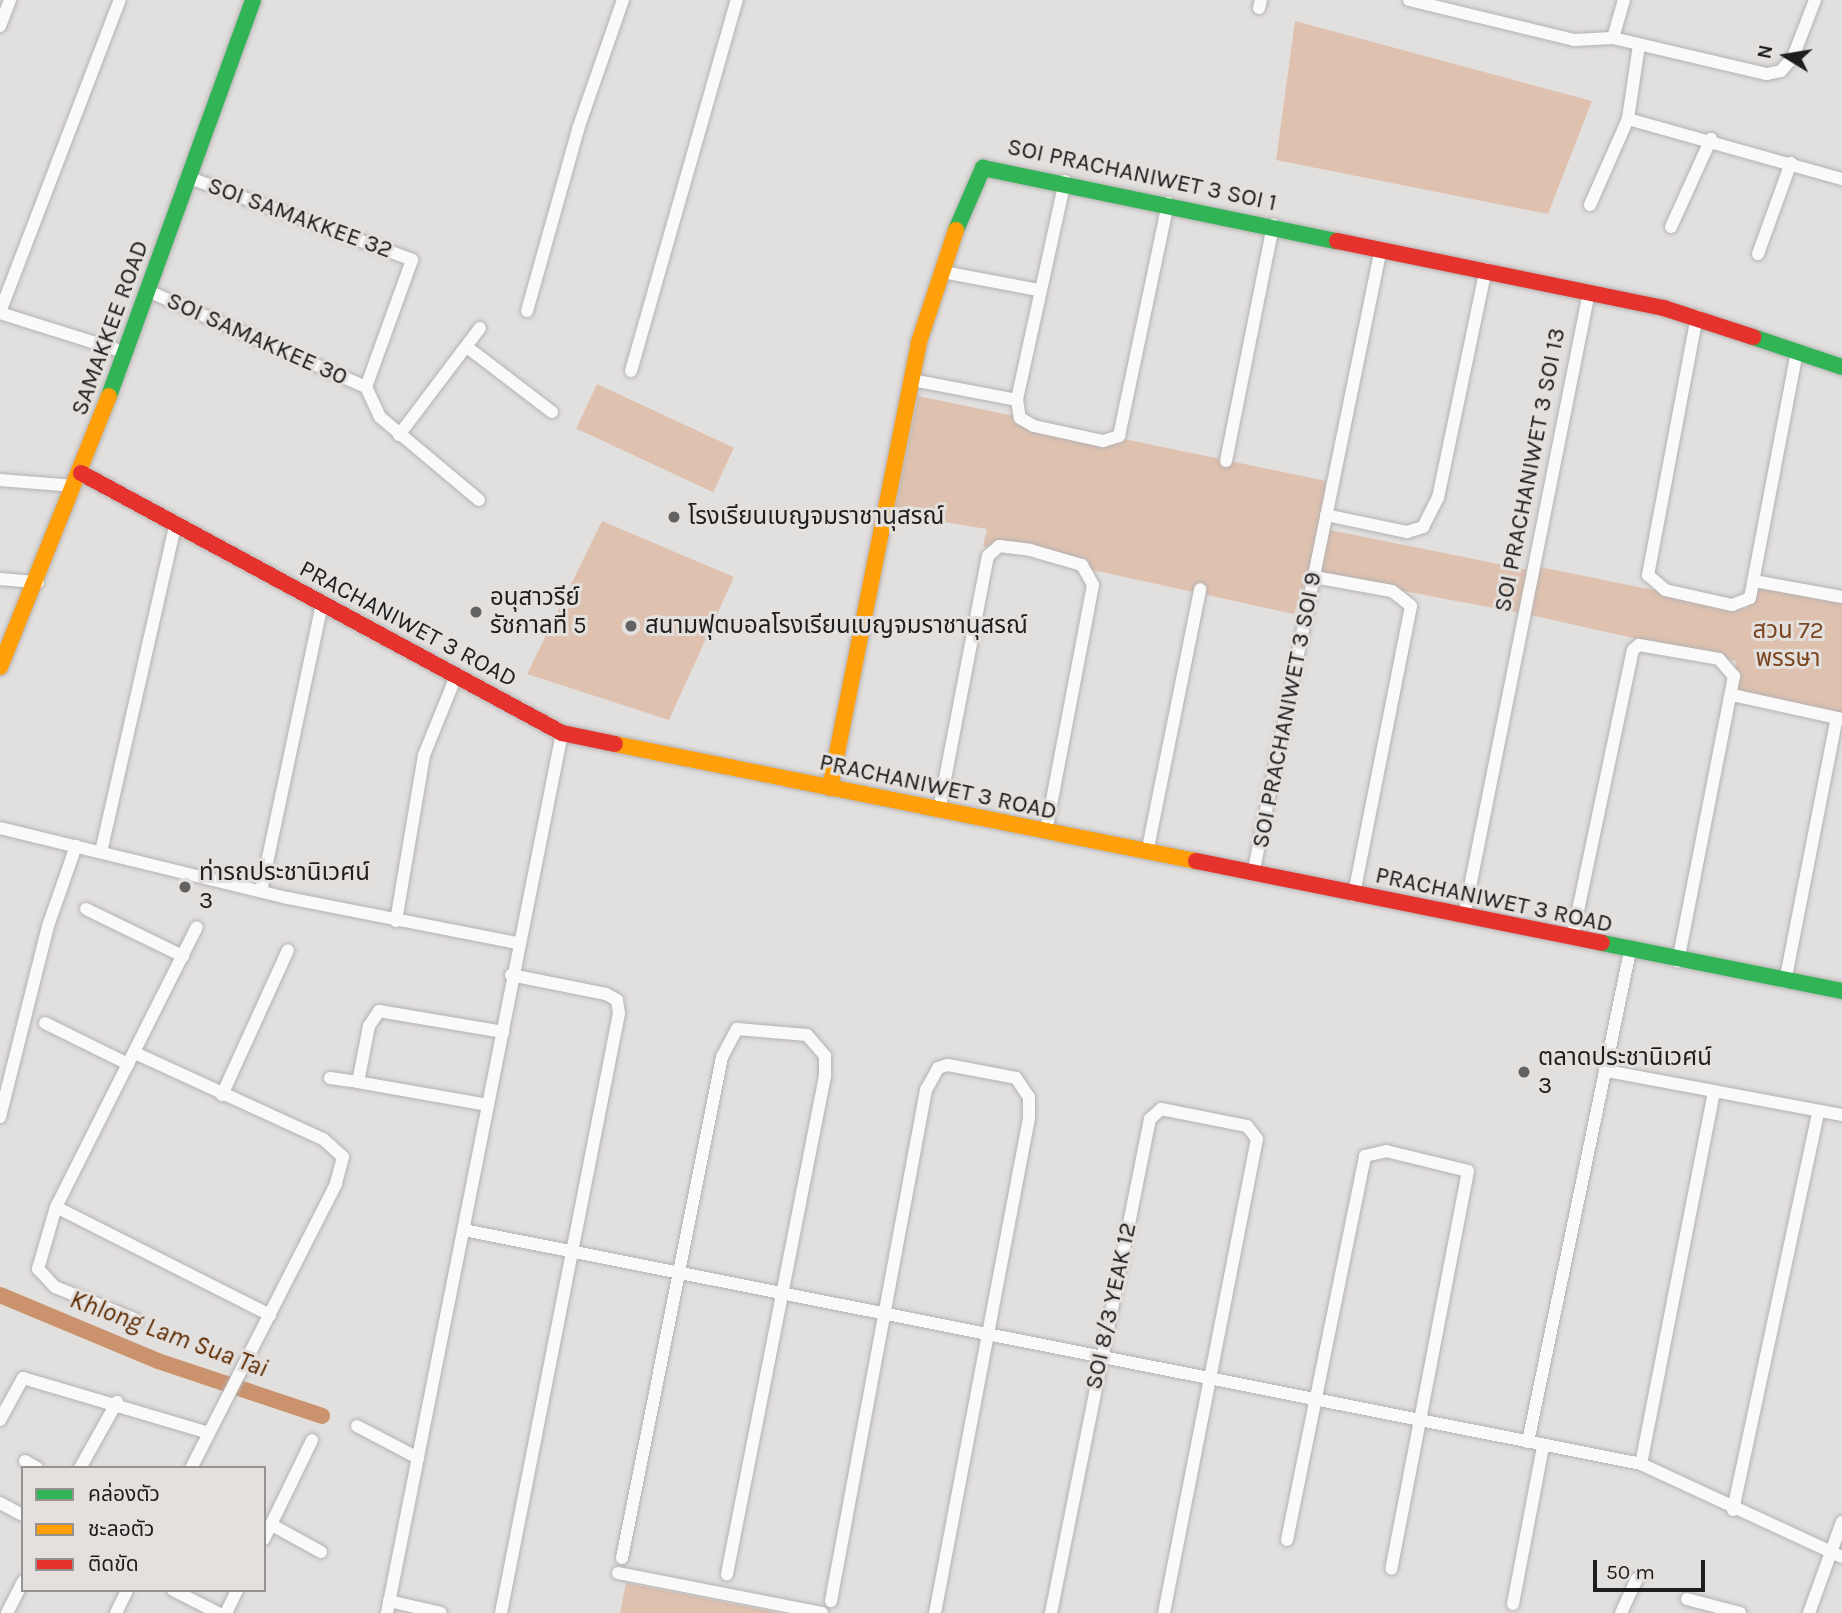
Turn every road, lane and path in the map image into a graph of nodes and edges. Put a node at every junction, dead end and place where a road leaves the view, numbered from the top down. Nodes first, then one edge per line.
1 (10, 0) edge
2 (120, 0) edge
3 (253, 0) edge
4 (623, 0) edge
5 (737, 0) edge
6 (1409, 0) edge
7 (1624, 0) edge
8 (1815, 0) edge
9 (0, 26) edge
10 (1614, 38) junction
11 (1639, 45) junction
12 (1628, 119) junction
13 (1711, 139) junction
14 (1791, 163) junction
15 (187, 177) junction
16 (1842, 179) edge
17 (1065, 181) junction
18 (1168, 203) junction
19 (1590, 205) dead end
20 (1273, 225) junction
21 (1671, 227) dead end
22 (1381, 248) junction
23 (1758, 254) dead end
24 (1486, 269) junction
25 (943, 272) junction
26 (1038, 290) junction
27 (148, 292) junction
28 (1590, 292) junction
29 (527, 311) dead end
30 (0, 312) edge
31 (1697, 316) junction
32 (480, 328) dead end
33 (467, 347) junction
34 (1797, 351) junction
35 (124, 352) junction
36 (1842, 367) edge
37 (631, 370) dead end
38 (912, 380) junction
39 (366, 387) junction
40 (1017, 400) junction
41 (552, 412) dead end
42 (399, 436) junction
43 (1226, 461) dead end
44 (0, 480) edge
45 (78, 480) junction
46 (479, 500) dead end
47 (1326, 515) junction
48 (175, 525) junction
49 (1314, 576) junction
50 (0, 579) edge
51 (1754, 581) junction
52 (38, 582) junction
53 (1200, 589) dead end
54 (1842, 597) edge
55 (322, 604) junction
56 (0, 667) edge
57 (456, 676) junction
58 (1731, 695) junction
59 (1839, 718) edge
60 (562, 733) junction
61 (830, 788) junction
62 (939, 810) junction
63 (0, 828) edge
64 (1046, 832) junction
65 (76, 846) junction
66 (101, 852) junction
67 (1147, 853) junction
68 (1254, 874) junction
69 (261, 891) junction
70 (1354, 895) junction
71 (86, 909) dead end
72 (1464, 917) junction
73 (396, 921) junction
74 (197, 927) dead end
75 (1572, 939) junction
76 (517, 943) junction
77 (288, 950) dead end
78 (1630, 951) junction
79 (183, 956) junction
80 (1678, 961) junction
81 (511, 975) junction
82 (1785, 982) junction
83 (1842, 991) edge
84 (45, 1023) dead end
85 (503, 1032) junction
86 (132, 1058) junction
87 (1607, 1072) junction
88 (330, 1077) dead end
89 (358, 1082) junction
90 (1714, 1093) junction
91 (222, 1095) junction
92 (488, 1105) junction
93 (1818, 1114) junction
94 (1842, 1115) edge
95 (0, 1117) edge
96 (56, 1207) junction
97 (464, 1230) junction
98 (571, 1252) junction
99 (677, 1273) junction
100 (781, 1294) junction
101 (270, 1315) junction
102 (883, 1316) junction
103 (137, 1320) dead end
104 (988, 1337) junction
105 (1099, 1360) junction
106 (1209, 1380) junction
107 (1318, 1401) junction
108 (117, 1402) junction
109 (0, 1420) edge
110 (1421, 1420) junction
111 (357, 1426) dead end
112 (209, 1433) junction
113 (312, 1440) dead end
114 (1528, 1442) junction
115 (1543, 1446) junction
116 (418, 1458) junction
117 (25, 1461) dead end
118 (1641, 1464) junction
119 (34, 1466) edge
120 (81, 1466) edge
121 (192, 1466) edge
122 (0, 1503) edge
123 (1734, 1510) junction
124 (21, 1514) edge
125 (1842, 1522) edge
126 (272, 1525) junction
127 (266, 1536) edge
128 (1287, 1540) dead end
129 (321, 1552) dead end
130 (1838, 1556) edge
131 (622, 1558) dead end
132 (1391, 1569) dead end
133 (618, 1573) dead end
134 (727, 1574) dead end
135 (1637, 1579) dead end
136 (21, 1585) edge
137 (126, 1592) edge
138 (177, 1592) edge
139 (236, 1592) edge
140 (1687, 1599) dead end
141 (831, 1601) dead end
142 (1513, 1604) dead end
143 (388, 1607) edge
144 (7, 1613) edge
145 (116, 1613) edge
146 (218, 1613) edge
147 (226, 1613) edge
148 (441, 1613) edge
149 (501, 1613) edge
150 (822, 1613) edge
151 (936, 1613) edge
152 (1051, 1613) edge
153 (1164, 1613) edge
154 (1621, 1613) edge
155 (1738, 1613) edge
156 (1809, 1613) edge

1 - 9 street
2 - 30 street
3 - 15 street, SAMAKKEE ROAD
4 - 29 street
5 - 37 street
6 - 10 street
7 - 10 street
8 - 11 street
10 - 11 street
11 - 12 street
12 - 13 street
12 - 19 street
13 - 14 street
13 - 21 street
14 - 16 street
14 - 23 street
15 - 27 street, SAMAKKEE ROAD
15 - 39 street, SOI SAMAKKEE 32
17 - 18 street, SOI PRACHANIWET 3 SOI 1
17 - 25 street, SOI PRACHANIWET 3 SOI 1
17 - 26 street
18 - 20 street, SOI PRACHANIWET 3 SOI 1
18 - 40 street
20 - 22 street, SOI PRACHANIWET 3 SOI 1
20 - 43 street
22 - 24 street, SOI PRACHANIWET 3 SOI 1
22 - 47 street, SOI PRACHANIWET 3 SOI 9
24 - 28 street, SOI PRACHANIWET 3 SOI 1
24 - 47 street
25 - 26 street
25 - 38 street, SOI PRACHANIWET 3 SOI 1
26 - 40 street
27 - 35 street, SAMAKKEE ROAD
27 - 39 street, SOI SAMAKKEE 30
28 - 31 street
28 - 72 street, SOI PRACHANIWET 3 SOI 13
30 - 35 street
31 - 34 street
31 - 51 street
32 - 33 street
33 - 41 street
33 - 42 street
34 - 36 street
34 - 51 street
35 - 45 street, SAMAKKEE ROAD
38 - 40 street
38 - 61 street, SOI PRACHANIWET 3 SOI 1
39 - 42 street
42 - 46 street
44 - 45 street
45 - 48 street, PRACHANIWET 3 ROAD
45 - 52 street, SAMAKKEE ROAD
47 - 49 street, SOI PRACHANIWET 3 SOI 9
48 - 55 street, PRACHANIWET 3 ROAD
48 - 66 street
49 - 68 street, SOI PRACHANIWET 3 SOI 9
49 - 70 street
50 - 52 street
51 - 54 street
52 - 56 street, SAMAKKEE ROAD
53 - 67 street
55 - 57 street, PRACHANIWET 3 ROAD
55 - 69 street
57 - 60 street, PRACHANIWET 3 ROAD
57 - 73 street
58 - 59 street
58 - 75 street
58 - 80 street
59 - 82 street
60 - 61 street, PRACHANIWET 3 ROAD
60 - 76 street
61 - 62 street, PRACHANIWET 3 ROAD
62 - 64 street, PRACHANIWET 3 ROAD
62 - 64 street
63 - 65 street
64 - 67 street, PRACHANIWET 3 ROAD
65 - 66 street
65 - 95 street
66 - 69 street
67 - 68 street, PRACHANIWET 3 ROAD
68 - 70 street, PRACHANIWET 3 ROAD
69 - 73 street
70 - 72 street, PRACHANIWET 3 ROAD
71 - 79 street
72 - 75 street, PRACHANIWET 3 ROAD
73 - 76 street
74 - 79 street
75 - 78 street, PRACHANIWET 3 ROAD
76 - 81 street
77 - 91 street
78 - 80 street, PRACHANIWET 3 ROAD
78 - 87 street
79 - 86 street
80 - 82 street, PRACHANIWET 3 ROAD
81 - 85 street
81 - 98 street
82 - 83 street, PRACHANIWET 3 ROAD
84 - 86 street
85 - 89 street
85 - 92 street
86 - 91 street
86 - 96 street
87 - 90 street
87 - 114 street
88 - 89 street
89 - 92 street
90 - 93 street
90 - 118 street
91 - 101 street
92 - 97 street
93 - 94 street
93 - 123 street
96 - 101 street
96 - 103 street
97 - 98 street
97 - 116 street
98 - 99 street
98 - 149 street
99 - 100 street
99 - 100 street
99 - 131 street
100 - 102 street
100 - 134 street
101 - 112 street
102 - 104 street
102 - 104 street
102 - 141 street
104 - 105 street
104 - 151 street
105 - 106 street
105 - 106 street, SOI 8/3 YEAK 12
105 - 152 street, SOI 8/3 YEAK 12
106 - 107 street
106 - 153 street
107 - 110 street
107 - 110 street
107 - 128 street
108 - 109 street
108 - 112 street
108 - 120 street
110 - 114 street
110 - 132 street
111 - 116 street
112 - 121 street
113 - 126 street
114 - 115 street
115 - 118 street
115 - 142 street
116 - 143 street
117 - 119 street
118 - 123 street
122 - 124 street
123 - 130 street
125 - 130 street
126 - 127 street
126 - 129 street
130 - 156 street
133 - 150 street
135 - 154 street
136 - 144 street
137 - 145 street
138 - 146 street
139 - 147 street
140 - 155 street
143 - 148 street

